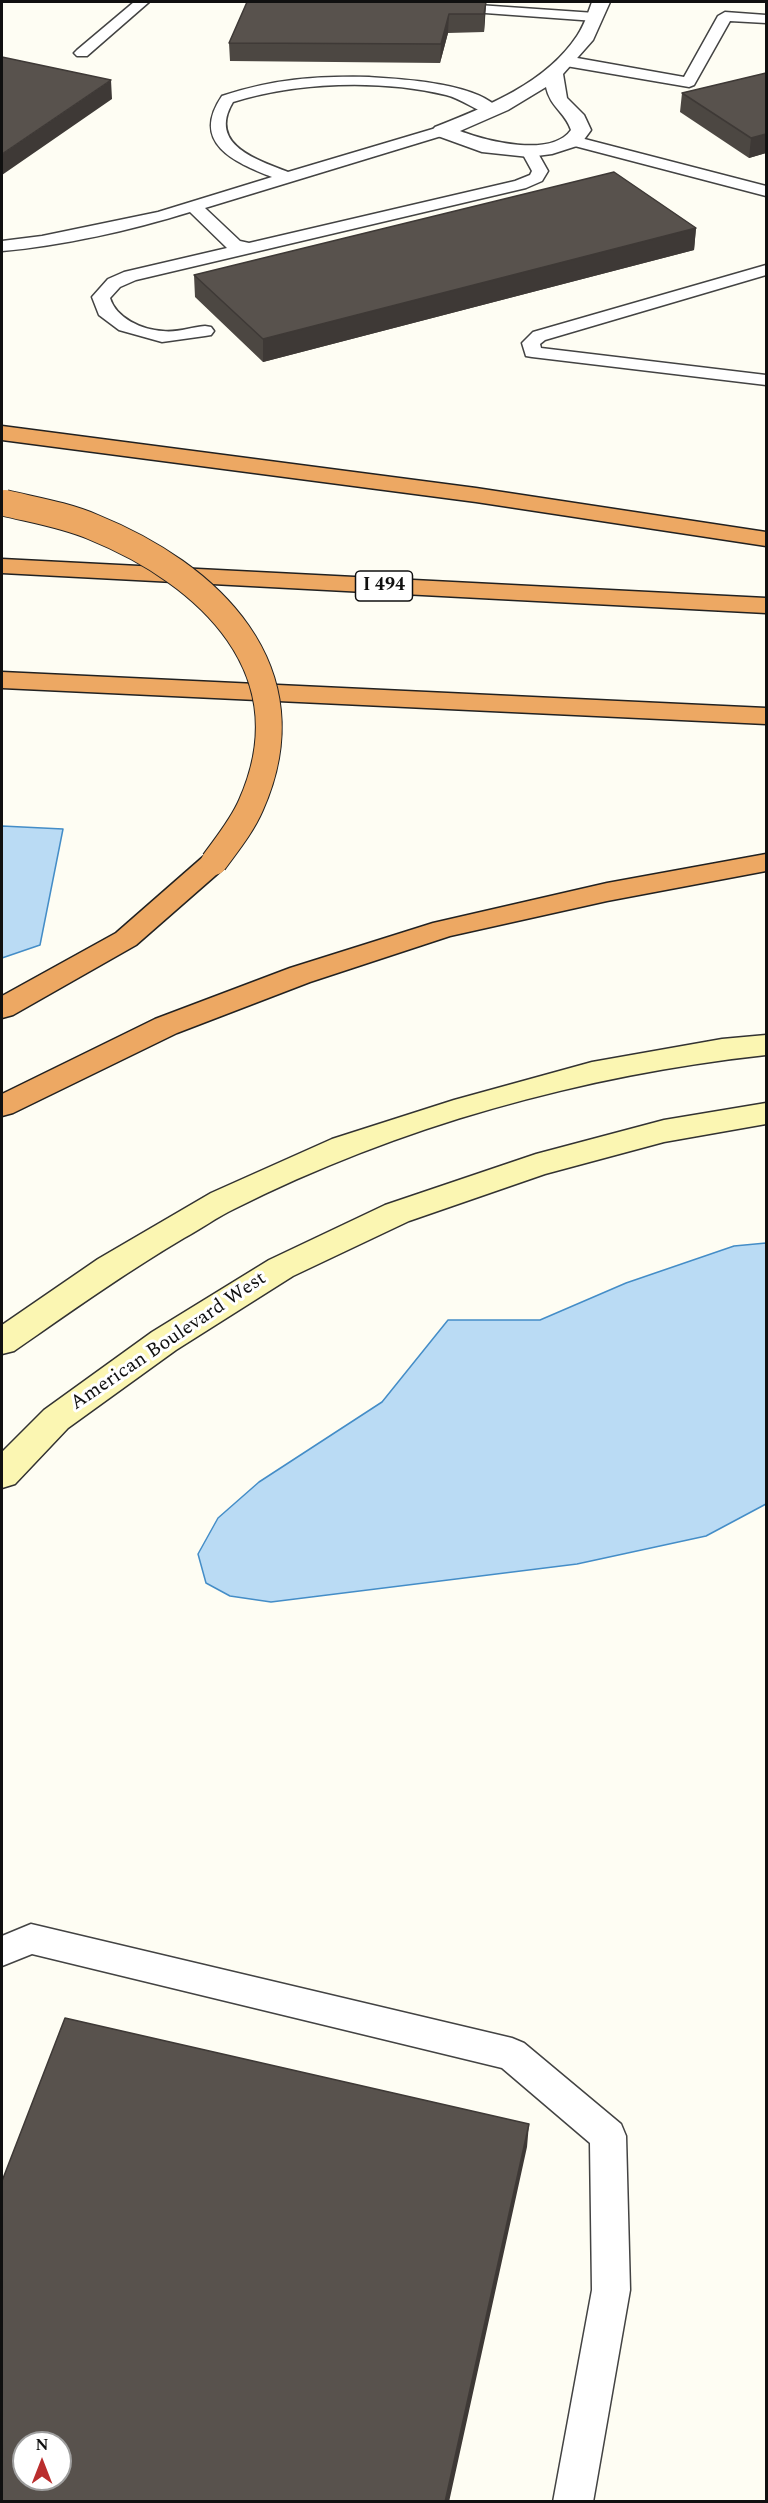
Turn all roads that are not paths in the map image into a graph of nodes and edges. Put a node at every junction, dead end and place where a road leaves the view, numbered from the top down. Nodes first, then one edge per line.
1 (142, 2) edge
2 (438, 7) edge
3 (598, 9) edge
4 (766, 19) edge
5 (82, 53) dead end
6 (559, 66) junction
7 (492, 110) junction
8 (442, 131) junction
9 (573, 141) junction
10 (529, 151) junction
11 (288, 178) junction
12 (764, 188) edge
13 (193, 206) junction
14 (2, 246) edge
15 (249, 248) junction
16 (766, 270) edge
17 (205, 331) dead end
18 (766, 380) edge
19 (2, 433) edge
20 (3, 502) edge
21 (766, 539) edge
22 (2, 566) edge
23 (766, 606) edge
24 (2, 680) edge
25 (766, 716) edge
26 (766, 863) edge
27 (2, 1008) edge
28 (766, 1045) edge
29 (2, 1106) edge
30 (766, 1114) edge
31 (2, 1342) edge
32 (2, 1474) edge
33 (2, 1951) edge
34 (573, 2502) edge

1 - 5 lane
2 - 3 lane
3 - 6 street
4 - 6 lane
6 - 7 street
6 - 9 street
7 - 8 street
7 - 11 lane
8 - 10 street
8 - 11 lane
9 - 10 street
9 - 12 lane
10 - 15 lane
11 - 13 lane
13 - 14 lane
13 - 15 lane
15 - 17 lane
16 - 18 lane
19 - 21 highway
20 - 27 highway, bridge
22 - 23 highway, I 494
24 - 25 highway
26 - 29 highway
28 - 31 street
30 - 32 street, American Boulevard West
33 - 34 lane

